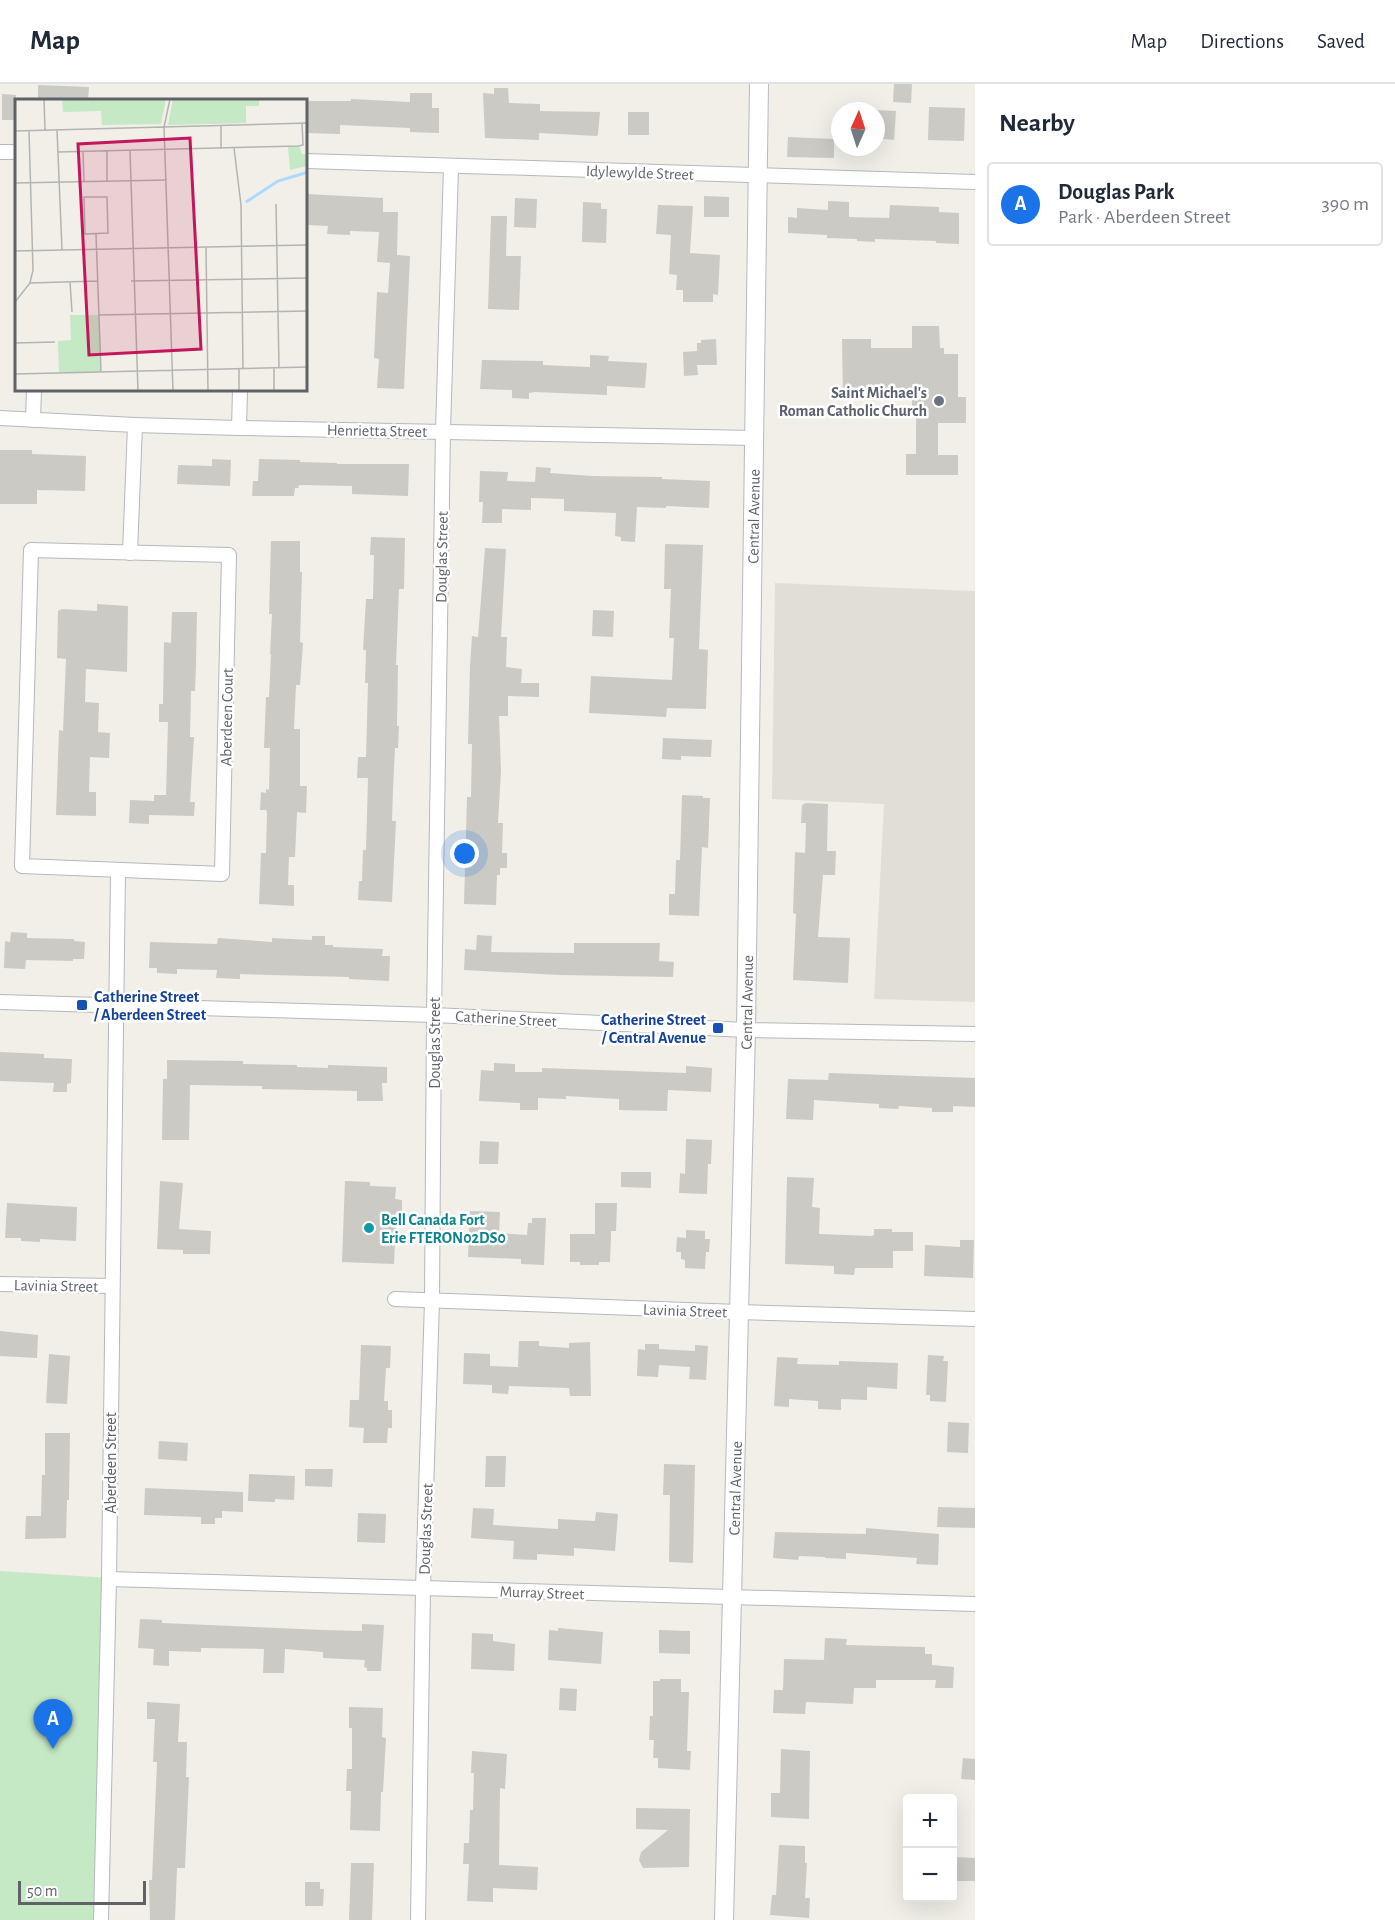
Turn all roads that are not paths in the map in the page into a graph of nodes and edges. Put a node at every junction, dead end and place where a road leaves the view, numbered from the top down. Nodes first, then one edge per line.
1 (759, 84) edge
2 (308, 161) edge
3 (451, 167) junction
4 (759, 175) junction
5 (975, 182) edge
6 (34, 392) edge
7 (240, 392) edge
8 (0, 418) edge
9 (33, 420) junction
10 (135, 425) junction
11 (239, 428) junction
12 (443, 431) junction
13 (754, 438) junction
14 (130, 553) junction
15 (118, 871) junction
16 (0, 1002) edge
17 (115, 1006) junction
18 (434, 1015) junction
19 (746, 1030) junction
20 (975, 1034) edge
21 (0, 1284) edge
22 (112, 1286) junction
23 (395, 1299) dead end
24 (432, 1301) junction
25 (738, 1312) junction
26 (975, 1318) edge
27 (109, 1579) junction
28 (423, 1588) junction
29 (732, 1597) junction
30 (975, 1604) edge
31 (101, 1920) edge
32 (418, 1920) edge
33 (724, 1920) edge

1 - 4 main road, Central Avenue
2 - 3 street, Idylewylde Street
3 - 4 street, Idylewylde Street
3 - 12 street, Douglas Street
4 - 5 street, Idylewylde Street
4 - 13 main road, Central Avenue
6 - 9 street
7 - 11 street
8 - 9 street, Henrietta Street
9 - 10 street, Henrietta Street
10 - 11 street, Henrietta Street
10 - 14 street
11 - 12 street, Henrietta Street
12 - 13 street, Henrietta Street
12 - 18 street, Douglas Street
13 - 19 main road, Central Avenue
14 - 15 street, Aberdeen Court
14 - 15 street, Aberdeen Court
15 - 17 street
16 - 17 street, Catherine Street
17 - 18 street, Catherine Street
17 - 22 street, Aberdeen Street
18 - 19 street, Catherine Street
18 - 24 street, Douglas Street
19 - 20 street, Catherine Street
19 - 25 main road, Central Avenue
21 - 22 street, Lavinia Street
22 - 27 street, Aberdeen Street
23 - 24 street, Lavinia Street
24 - 25 street, Lavinia Street
24 - 28 street, Douglas Street
25 - 26 street, Lavinia Street
25 - 29 main road, Central Avenue
27 - 28 street, Murray Street
27 - 31 street, Aberdeen Street
28 - 29 street, Murray Street
28 - 32 street, Douglas Street
29 - 30 street, Murray Street
29 - 33 main road, Central Avenue

